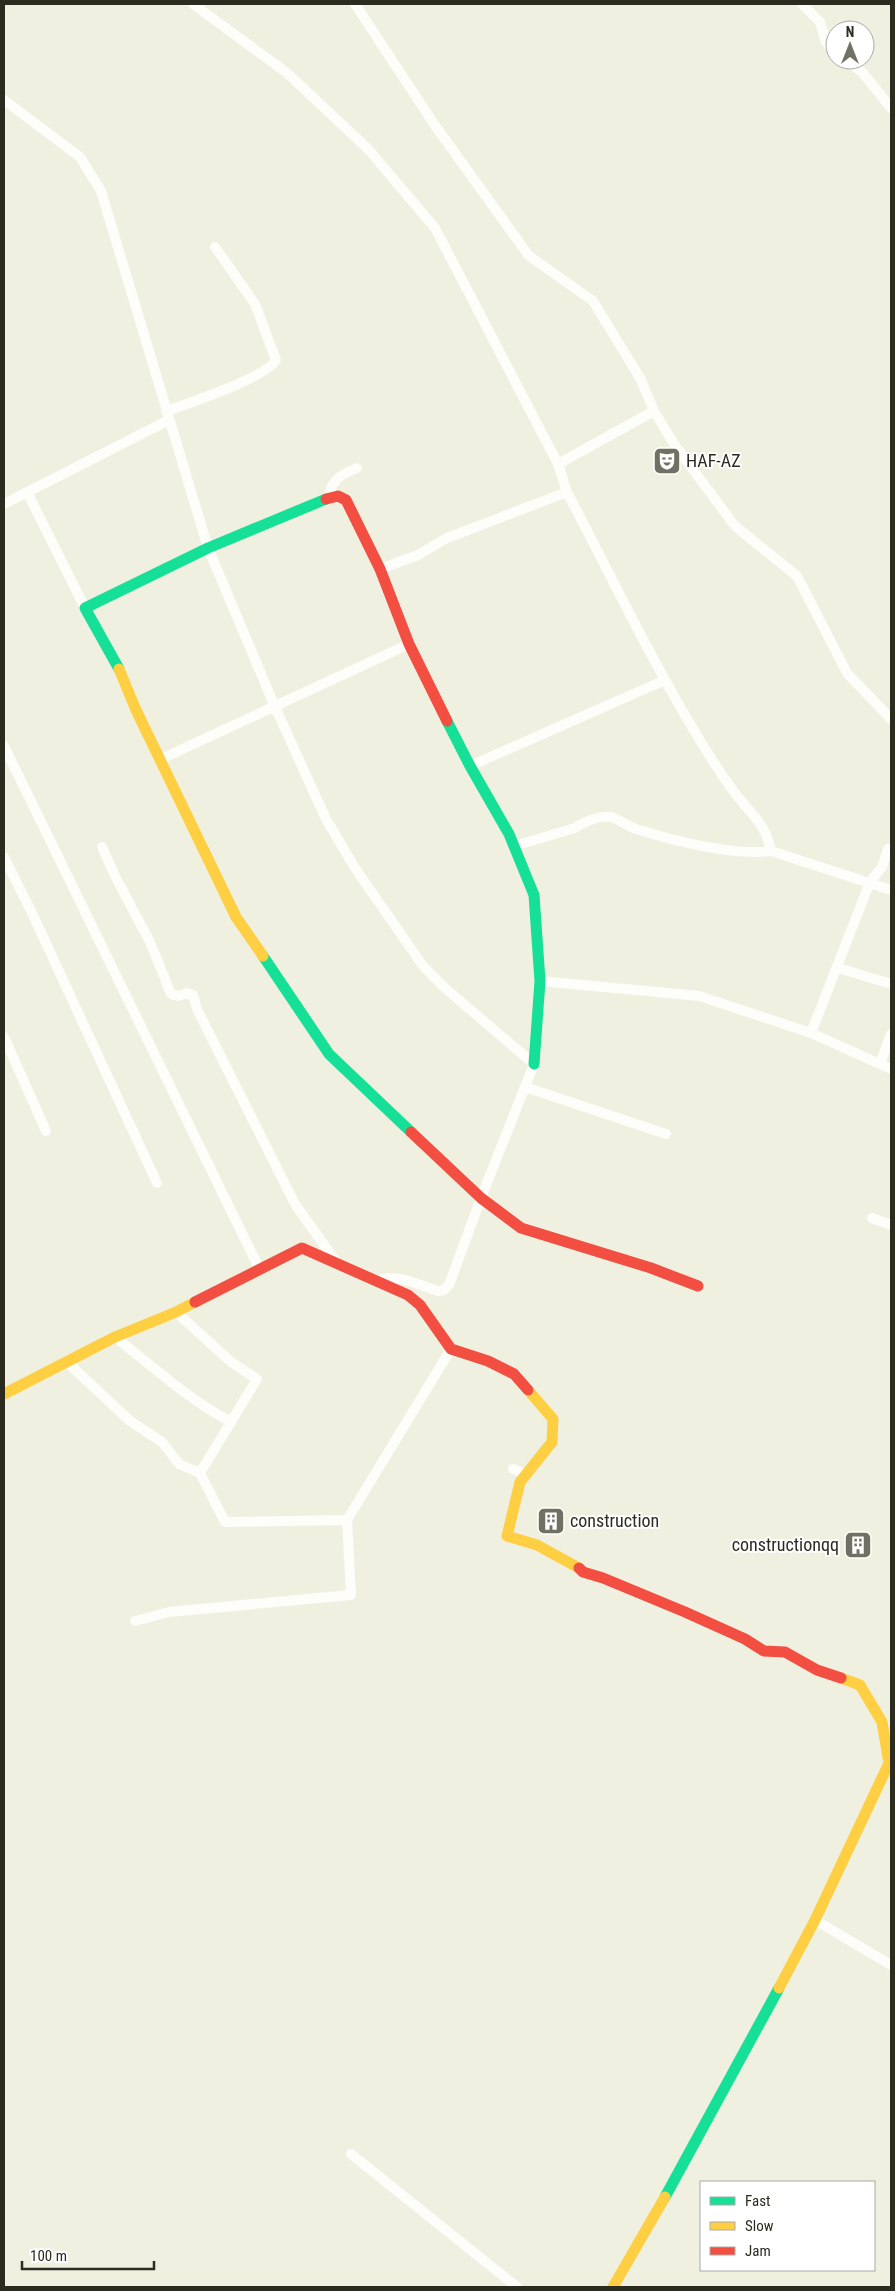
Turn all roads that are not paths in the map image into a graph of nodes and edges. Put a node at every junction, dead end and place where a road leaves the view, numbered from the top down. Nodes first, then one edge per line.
1 (193, 4) edge
2 (355, 4) edge
3 (802, 4) edge
4 (825, 39) edge
5 (859, 70) edge
6 (4, 100) edge
7 (891, 108) edge
8 (215, 247) dead end
9 (654, 410) junction
10 (167, 415) junction
11 (558, 464) junction
12 (357, 468) dead end
13 (27, 492) junction
14 (567, 492) junction
15 (328, 498) junction
16 (4, 504) edge
17 (208, 548) junction
18 (380, 569) junction
19 (85, 608) junction
20 (409, 644) junction
21 (665, 680) junction
22 (275, 707) junction
23 (891, 719) edge
24 (4, 746) edge
25 (161, 759) junction
26 (470, 766) junction
27 (514, 846) junction
28 (102, 847) dead end
29 (888, 849) dead end
30 (771, 851) junction
31 (4, 857) edge
32 (870, 882) junction
33 (891, 890) edge
34 (838, 968) junction
35 (540, 981) junction
36 (891, 984) edge
37 (811, 1033) junction
38 (891, 1034) edge
39 (4, 1037) edge
40 (534, 1064) junction
41 (880, 1064) junction
42 (891, 1069) edge
43 (525, 1087) junction
44 (46, 1131) dead end
45 (666, 1134) dead end
46 (158, 1183) dead end
47 (481, 1198) junction
48 (872, 1218) dead end
49 (891, 1225) edge
50 (338, 1264) junction
51 (259, 1268) junction
52 (377, 1280) junction
53 (698, 1286) dead end
54 (176, 1312) junction
55 (115, 1337) junction
56 (450, 1349) junction
57 (68, 1363) junction
58 (4, 1394) edge
59 (231, 1422) junction
60 (513, 1469) dead end
61 (200, 1473) junction
62 (526, 1474) junction
63 (347, 1520) junction
64 (135, 1620) dead end
65 (815, 1920) junction
66 (891, 1965) edge
67 (351, 2154) dead end
68 (517, 2287) edge
69 (613, 2287) edge

1 - 11 street
2 - 9 street
3 - 4 street
5 - 7 street
6 - 10 street
8 - 10 street
9 - 11 street
9 - 23 street
10 - 13 street
10 - 17 street
11 - 14 street
12 - 15 street
13 - 16 street
13 - 19 street
14 - 18 street
14 - 21 street
15 - 17 street
15 - 18 street
17 - 19 street
17 - 22 street
18 - 20 street
19 - 25 street
20 - 22 street
20 - 26 street
21 - 26 street
21 - 30 street
22 - 25 street
22 - 40 street
24 - 51 street
25 - 47 street
26 - 27 street
27 - 30 street
27 - 35 street
28 - 50 street
29 - 32 street
30 - 32 street
31 - 46 street
32 - 33 street
32 - 34 street
34 - 36 street
34 - 37 street
35 - 37 street
35 - 40 street
37 - 41 street
38 - 41 street
39 - 44 street
40 - 43 street
41 - 42 street
43 - 45 street
43 - 47 street
47 - 52 street
47 - 53 street
48 - 49 street
50 - 51 street
50 - 52 street
51 - 54 street
52 - 56 street
54 - 55 street
54 - 59 street
55 - 57 street
55 - 59 street
56 - 62 street
56 - 63 street
57 - 58 street
57 - 61 street
59 - 61 street
60 - 62 street
61 - 63 street
62 - 65 street
63 - 64 street
65 - 66 street
65 - 69 street
67 - 68 street

